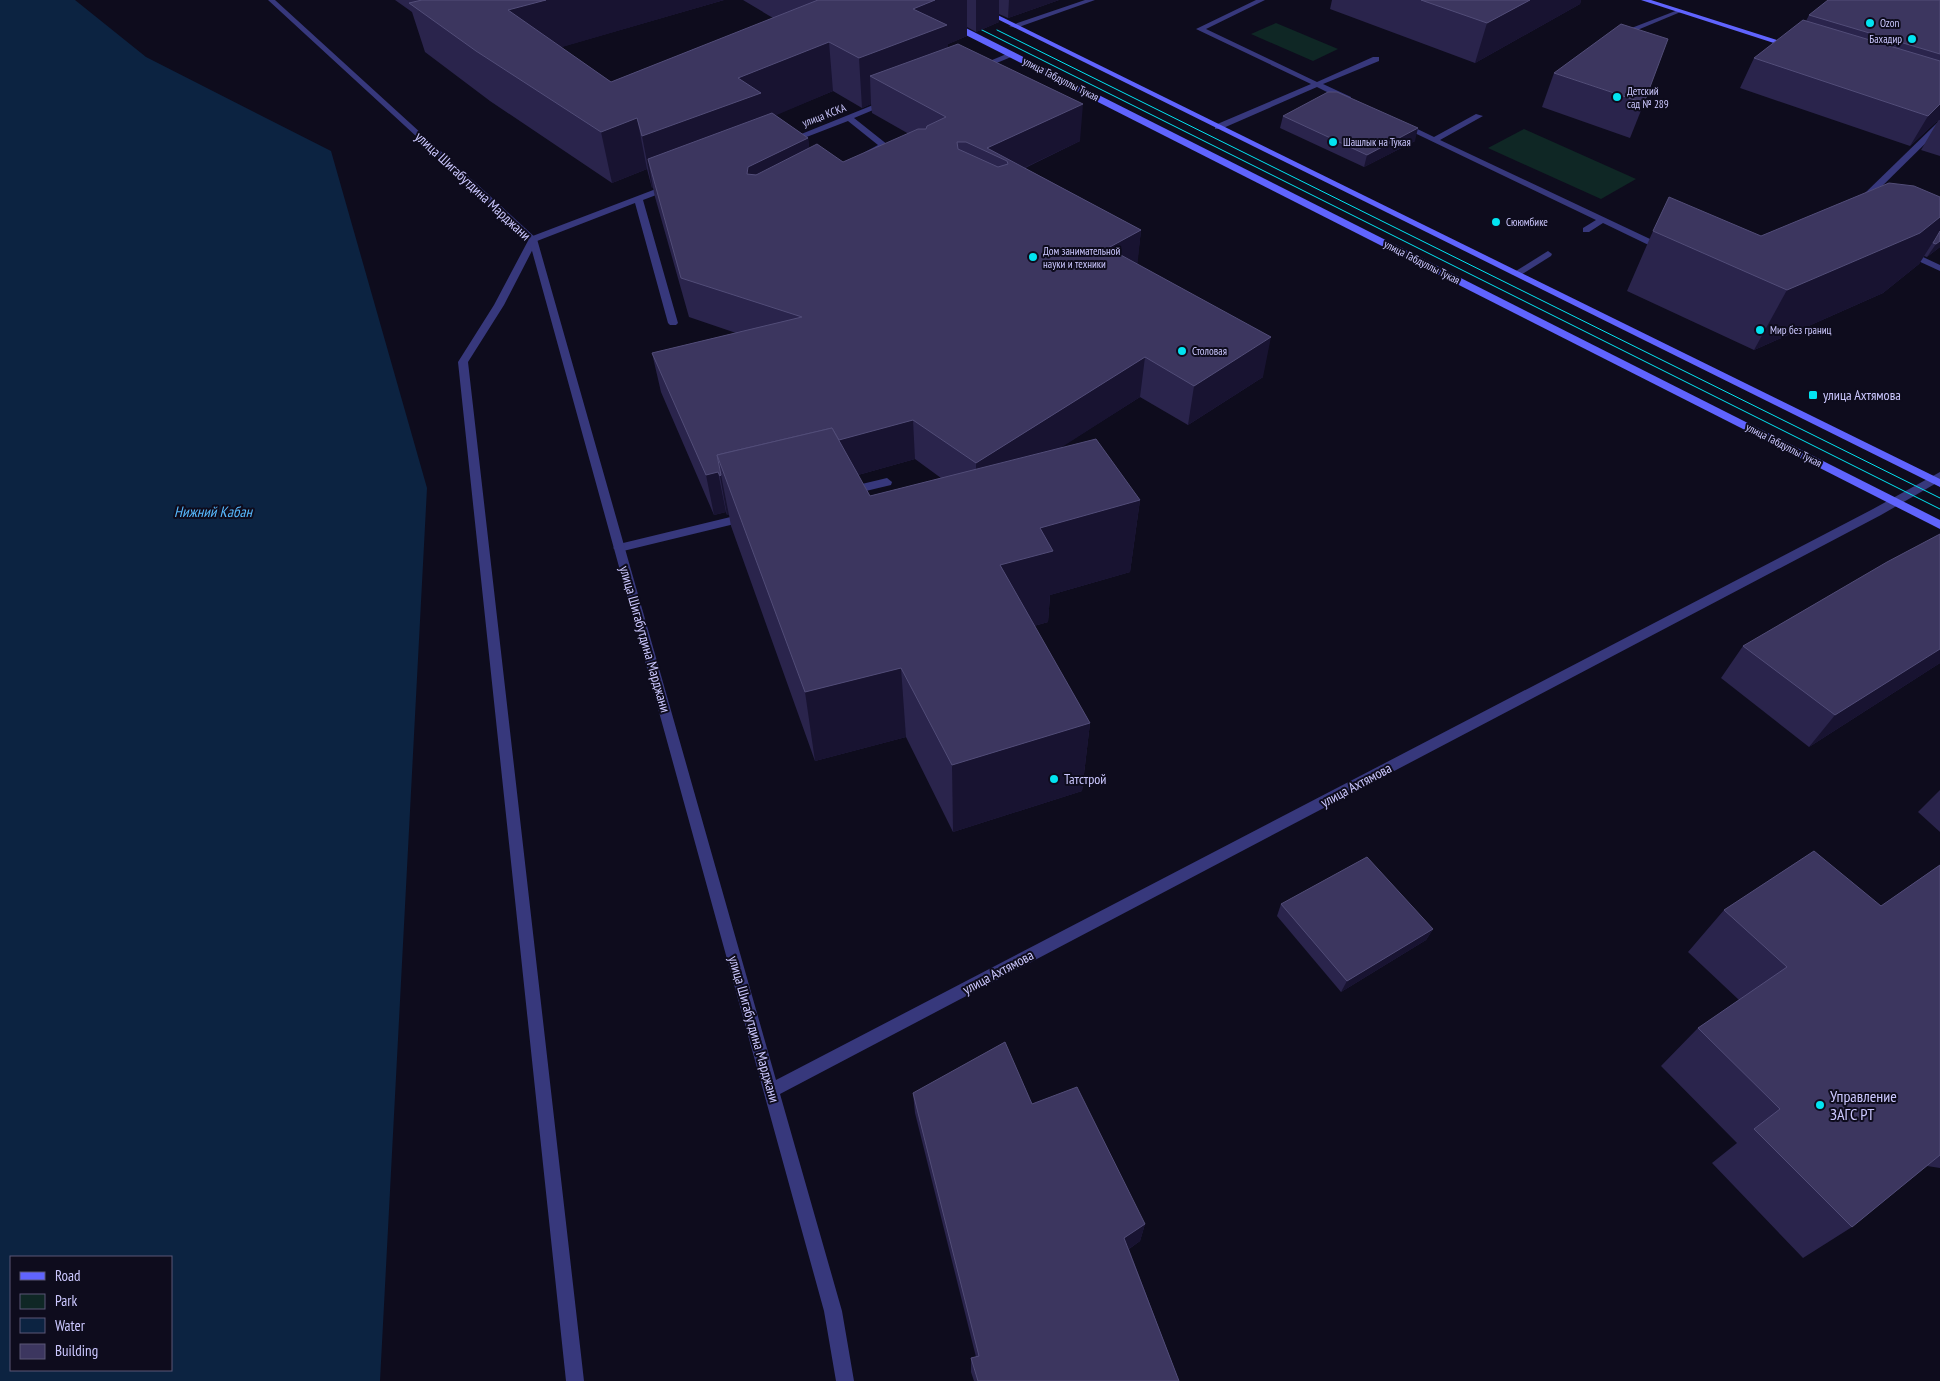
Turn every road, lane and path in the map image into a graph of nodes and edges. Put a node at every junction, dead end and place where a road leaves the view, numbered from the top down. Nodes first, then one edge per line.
1 (271, 0) edge
2 (962, 0) edge
3 (1092, 0) edge
4 (1262, 0) edge
5 (1644, 0) edge
6 (1680, 11) junction
7 (945, 21) dead end
8 (1013, 26) junction
9 (1616, 36) edge
10 (1801, 49) edge
11 (1012, 55) junction
12 (1376, 59) dead end
13 (967, 72) edge
14 (1318, 85) junction
15 (894, 100) edge
16 (1353, 102) edge
17 (1479, 116) dead end
18 (849, 118) junction
19 (1389, 119) edge
20 (1940, 125) edge
21 (1218, 127) junction
22 (1434, 140) junction
23 (776, 146) edge
24 (859, 157) edge
25 (675, 185) edge
26 (1866, 197) edge
27 (638, 199) junction
28 (1602, 220) junction
29 (1586, 230) dead end
30 (533, 240) junction
31 (1898, 249) edge
32 (1670, 251) edge
33 (1548, 254) dead end
34 (1940, 268) edge
35 (1516, 274) junction
36 (673, 323) dead end
37 (1938, 479) edge
38 (887, 482) dead end
39 (840, 493) edge
40 (1894, 502) junction
41 (763, 512) edge
42 (1940, 525) edge
43 (620, 548) junction
44 (771, 1091) junction
45 (575, 1381) edge
46 (845, 1381) edge

1 - 30 street, улица Шигабутдина Марджани
2 - 8 main road, улица Габдуллы Тукая
3 - 8 street
4 - 14 street
5 - 6 main road
6 - 9 street
6 - 10 main road
7 - 11 main road, улица Габдуллы Тукая
8 - 21 main road, улица Габдуллы Тукая
11 - 13 street
11 - 40 main road, улица Габдуллы Тукая
12 - 14 street
14 - 16 street
14 - 21 street
15 - 18 street, улица КСКА
17 - 22 street
18 - 23 street, улица КСКА
18 - 24 street
19 - 22 street
20 - 26 street
21 - 35 main road, улица Габдуллы Тукая
22 - 28 street
25 - 27 street
27 - 30 street
27 - 36 street
28 - 29 street
28 - 32 street
30 - 43 street, улица Шигабутдина Марджани
30 - 45 street
31 - 34 street
33 - 35 street
35 - 37 main road, улица Габдуллы Тукая
37 - 40 street, улица Ахтямова
38 - 39 street
40 - 42 main road, улица Габдуллы Тукая
40 - 44 street, улица Ахтямова
41 - 43 street
43 - 44 street, улица Шигабутдина Марджани
44 - 46 street, улица Шигабутдина Марджани

